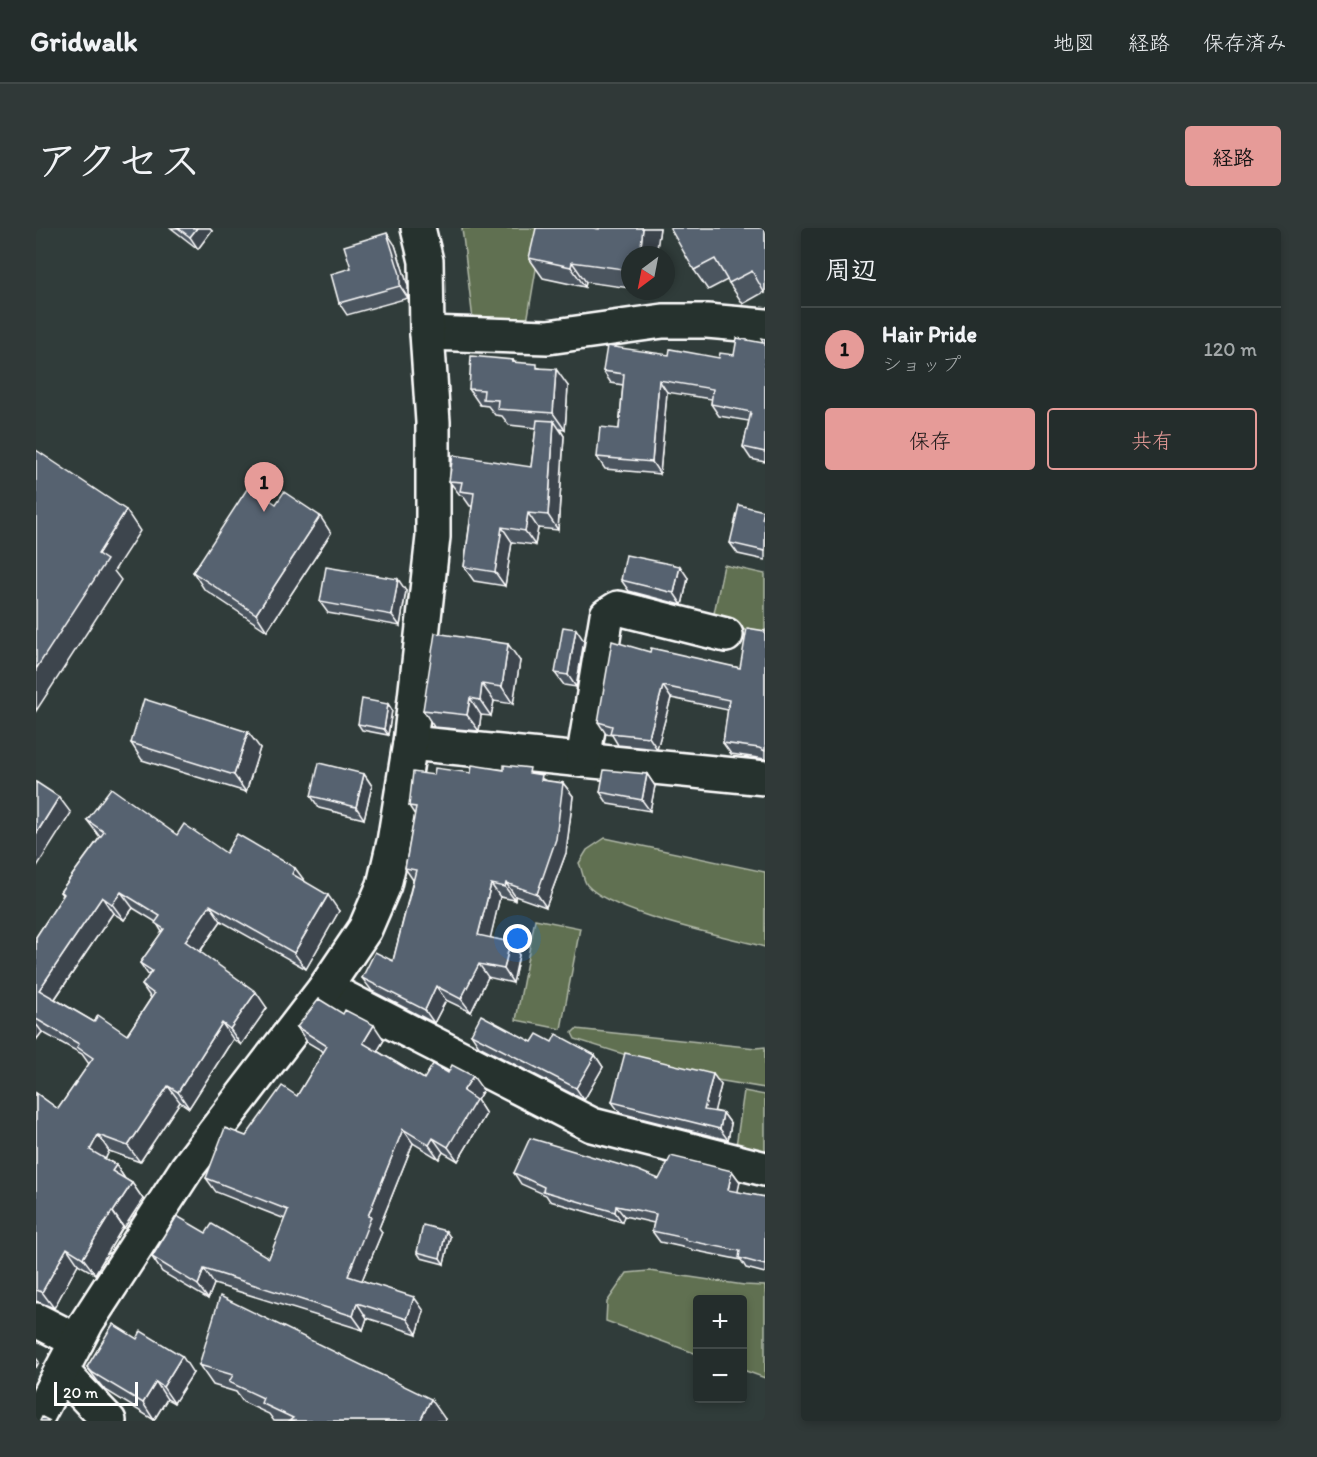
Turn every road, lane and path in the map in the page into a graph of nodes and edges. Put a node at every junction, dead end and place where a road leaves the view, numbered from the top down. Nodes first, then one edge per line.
1 (418, 228) edge
2 (765, 326) edge
3 (427, 333) junction
4 (726, 635) dead end
5 (410, 743) junction
6 (583, 760) junction
7 (765, 778) edge
8 (325, 988) junction
9 (765, 1169) edge
10 (36, 1320) edge
11 (77, 1341) junction
12 (62, 1372) junction
13 (36, 1419) edge
14 (109, 1421) edge

1 - 3 street
2 - 3 street
3 - 5 street
4 - 6 street
5 - 6 street
5 - 8 street
6 - 7 street
8 - 9 street
8 - 11 street
10 - 11 street
11 - 12 street
12 - 13 street
12 - 14 street

